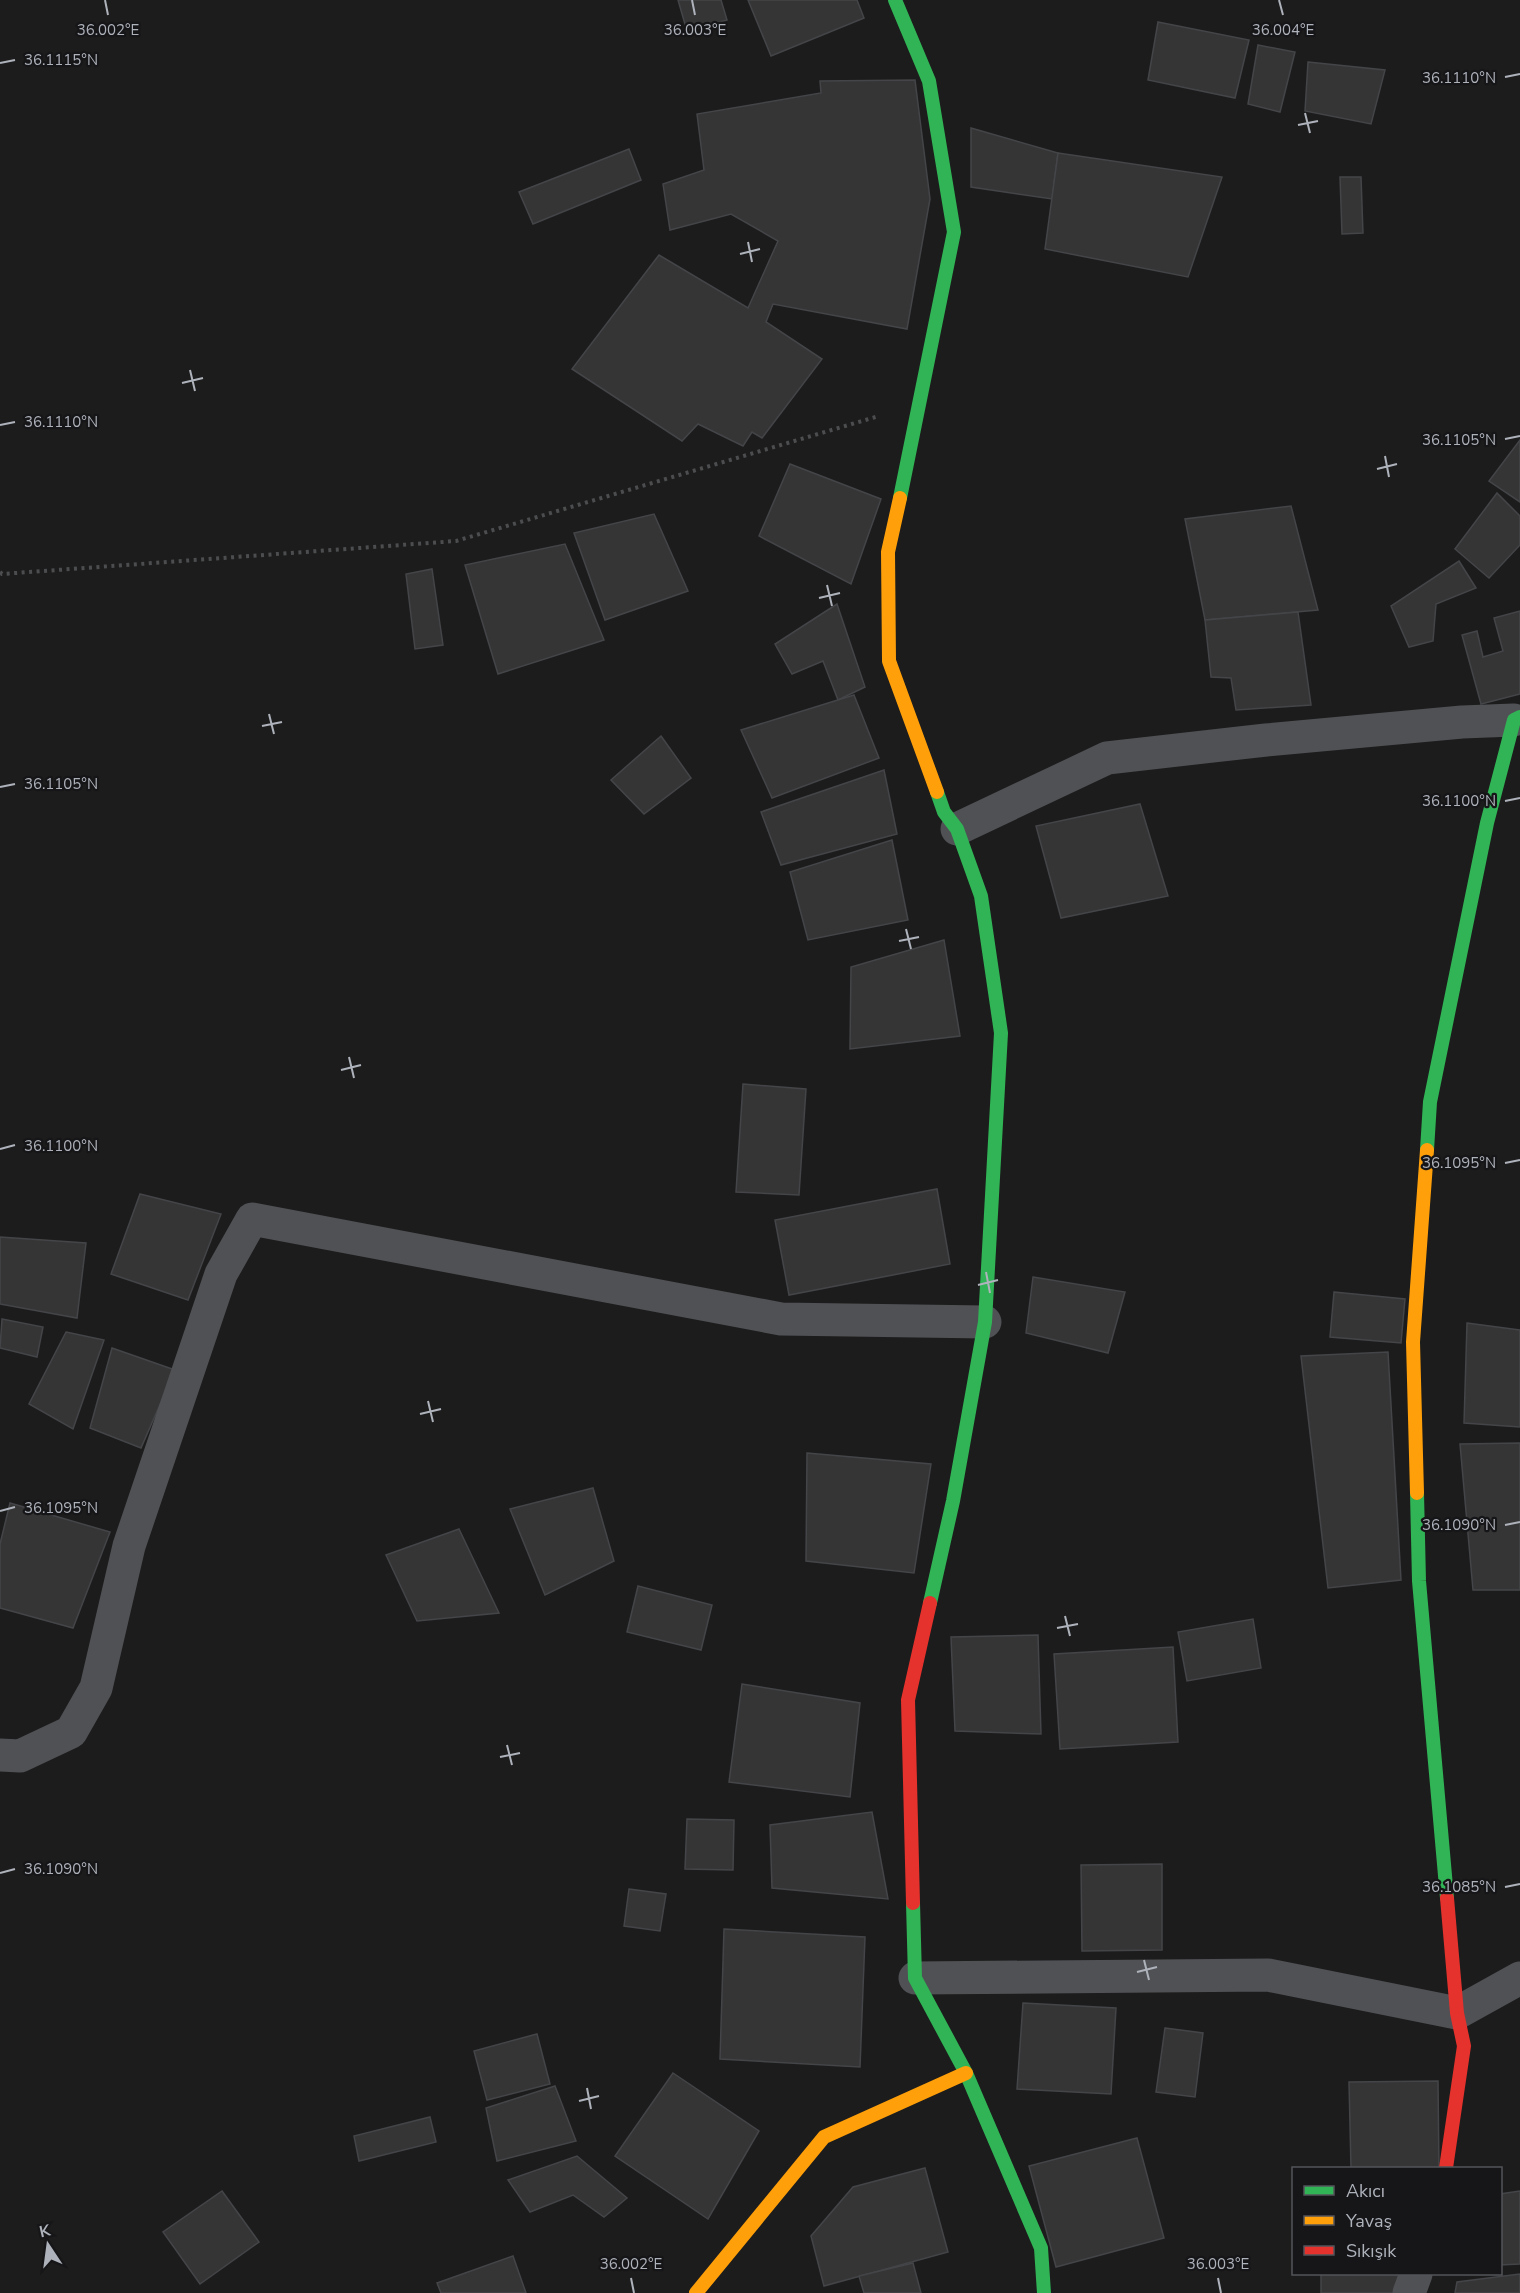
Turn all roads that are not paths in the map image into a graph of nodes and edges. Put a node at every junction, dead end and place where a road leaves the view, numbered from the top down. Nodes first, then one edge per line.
1 (895, 0) edge
2 (1517, 719) edge
3 (957, 829) junction
4 (985, 1322) junction
5 (0, 1755) edge
6 (915, 1978) junction
7 (1520, 1978) edge
8 (1457, 2013) junction
9 (966, 2073) junction
10 (1446, 2167) edge
11 (1416, 2275) edge
12 (696, 2293) edge
13 (1044, 2293) edge
14 (1409, 2293) edge

1 - 3 street
2 - 3 street
2 - 8 street
3 - 4 street
4 - 5 street
4 - 6 street
6 - 8 street
6 - 9 street
7 - 8 street
8 - 10 street
9 - 12 street
9 - 13 street
11 - 14 street

